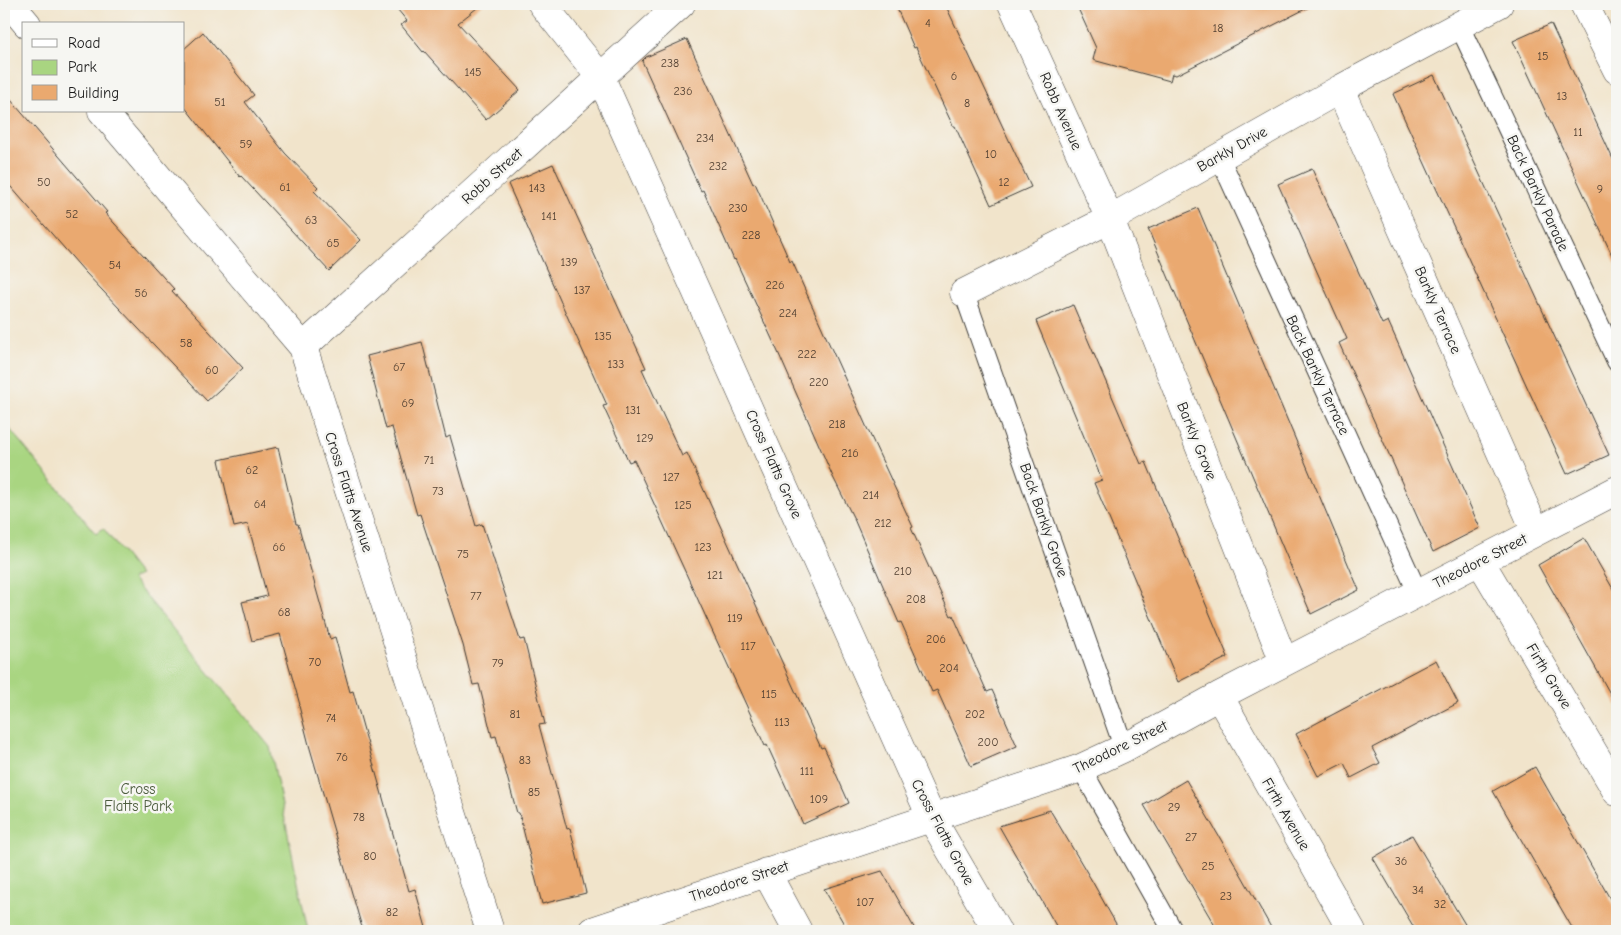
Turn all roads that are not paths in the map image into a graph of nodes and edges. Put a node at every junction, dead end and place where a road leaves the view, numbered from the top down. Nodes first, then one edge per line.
1 (10, 4) edge
2 (542, 4) edge
3 (681, 4) edge
4 (1012, 4) edge
5 (1499, 4) edge
6 (1584, 4) edge
7 (25, 22) edge
8 (1459, 25) junction
9 (1617, 70) edge
10 (601, 78) junction
11 (1340, 89) junction
12 (103, 112) edge
13 (1219, 156) junction
14 (1110, 219) junction
15 (964, 293) joint
16 (303, 348) junction
17 (1617, 362) edge
18 (1614, 498) edge
19 (1536, 532) junction
20 (1480, 561) junction
21 (1418, 593) junction
22 (1284, 662) junction
23 (1219, 696) junction
24 (1124, 748) junction
25 (1081, 768) junction
26 (1617, 792) edge
27 (932, 818) junction
28 (766, 872) junction
29 (639, 924) edge
30 (490, 931) edge
31 (592, 931) edge
32 (798, 931) edge
33 (997, 931) edge
34 (1173, 931) edge
35 (1352, 931) edge

1 - 7 street
2 - 10 street, Cross Flatts Grove
3 - 10 street, Robb Street
4 - 14 street, Robb Avenue
5 - 8 street, Barkly Drive
6 - 9 street
8 - 11 street, Barkly Drive
8 - 17 lane, Back Barkly Parade
10 - 16 street, Robb Street
10 - 27 street, Cross Flatts Grove
11 - 13 street, Barkly Drive
11 - 19 street, Barkly Terrace
12 - 16 street, Cross Flatts Avenue
13 - 14 street, Barkly Drive
13 - 21 lane, Back Barkly Terrace
14 - 15 street, Barkly Drive
14 - 22 street, Barkly Grove
15 - 24 lane, Back Barkly Grove
16 - 30 street, Cross Flatts Avenue
18 - 19 street, Theodore Street
19 - 20 street, Theodore Street
20 - 21 street, Theodore Street
20 - 26 street, Firth Grove
21 - 22 street, Theodore Street
22 - 23 street, Theodore Street
23 - 24 street, Theodore Street
23 - 35 street, Firth Avenue
24 - 25 street, Theodore Street
25 - 27 street, Theodore Street
25 - 34 lane
27 - 28 street, Theodore Street
27 - 33 street, Cross Flatts Grove
28 - 29 street, Theodore Street
28 - 32 street
29 - 31 street, Theodore Street

